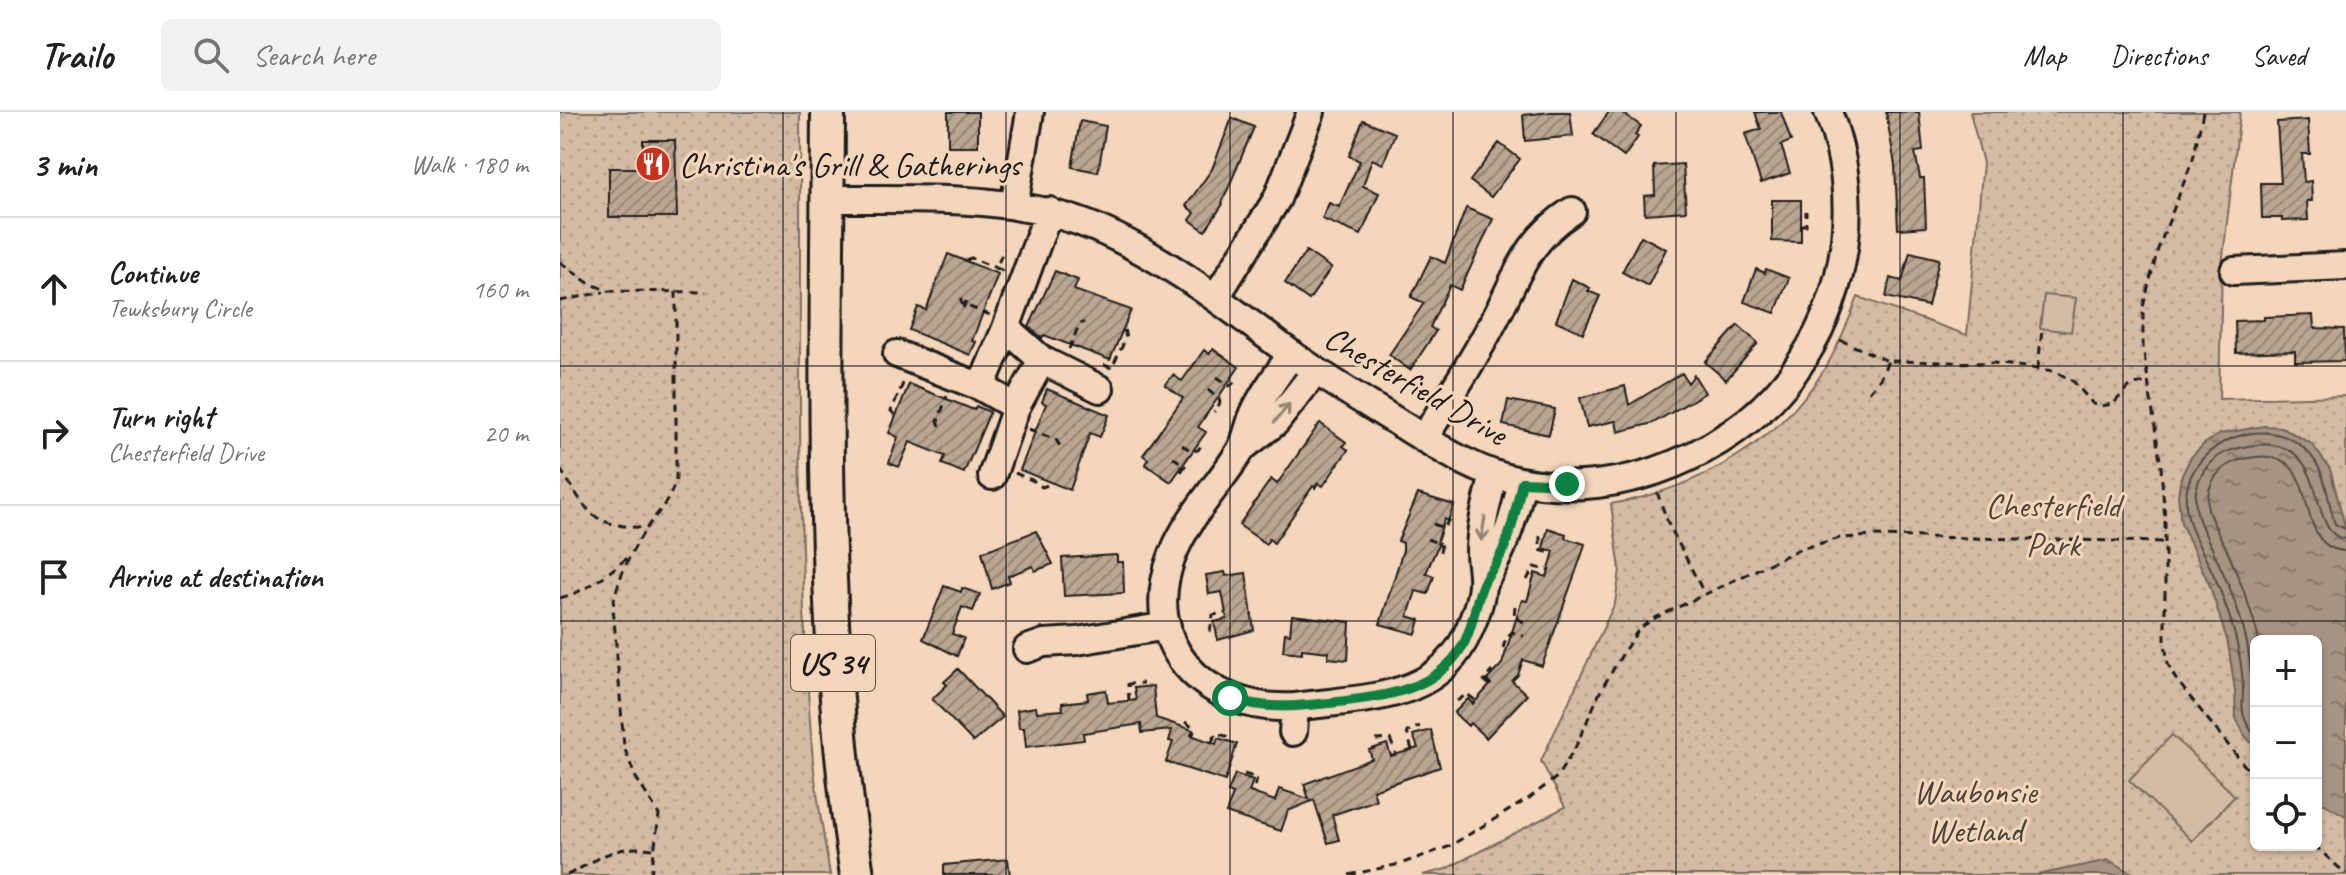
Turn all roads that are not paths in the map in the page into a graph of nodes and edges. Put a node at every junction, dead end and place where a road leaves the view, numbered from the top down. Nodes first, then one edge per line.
1 (828, 112) edge
2 (1030, 112) edge
3 (1311, 112) edge
4 (1828, 112) edge
5 (828, 199) junction
6 (1014, 206) junction
7 (1049, 211) junction
8 (1572, 211) dead end
9 (2346, 266) edge
10 (2234, 271) dead end
11 (1216, 297) junction
12 (1001, 323) junction
13 (897, 354) dead end
14 (1292, 354) junction
15 (1042, 360) junction
16 (1316, 371) junction
17 (1102, 377) road end
18 (981, 387) junction
19 (1022, 418) junction
20 (1424, 439) junction
21 (1242, 448) junction
22 (1003, 470) road end
23 (1494, 474) junction
24 (1522, 482) junction
25 (1482, 585) junction
26 (1167, 626) junction
27 (1027, 649) dead end
28 (857, 875) edge

1 - 5 main road, US 34
2 - 6 street
3 - 11 street
4 - 24 street, Chesterfield Drive
5 - 6 street, Chesterfield Drive
5 - 28 main road, US 34
6 - 7 street, Chesterfield Drive
7 - 11 street, Chesterfield Drive
7 - 12 street
8 - 20 street
9 - 10 street
11 - 14 street, Chesterfield Drive
12 - 15 street
12 - 18 street
13 - 18 street
14 - 16 street, Chesterfield Drive
14 - 21 street
15 - 17 street
15 - 19 street
16 - 20 street, Chesterfield Drive
21 -> 16 street
18 - 19 street
19 - 22 street
20 - 23 street, Chesterfield Drive
21 - 26 street
23 - 24 street, Chesterfield Drive
23 -> 25 street
24 - 25 street
25 - 26 street
26 - 27 street

